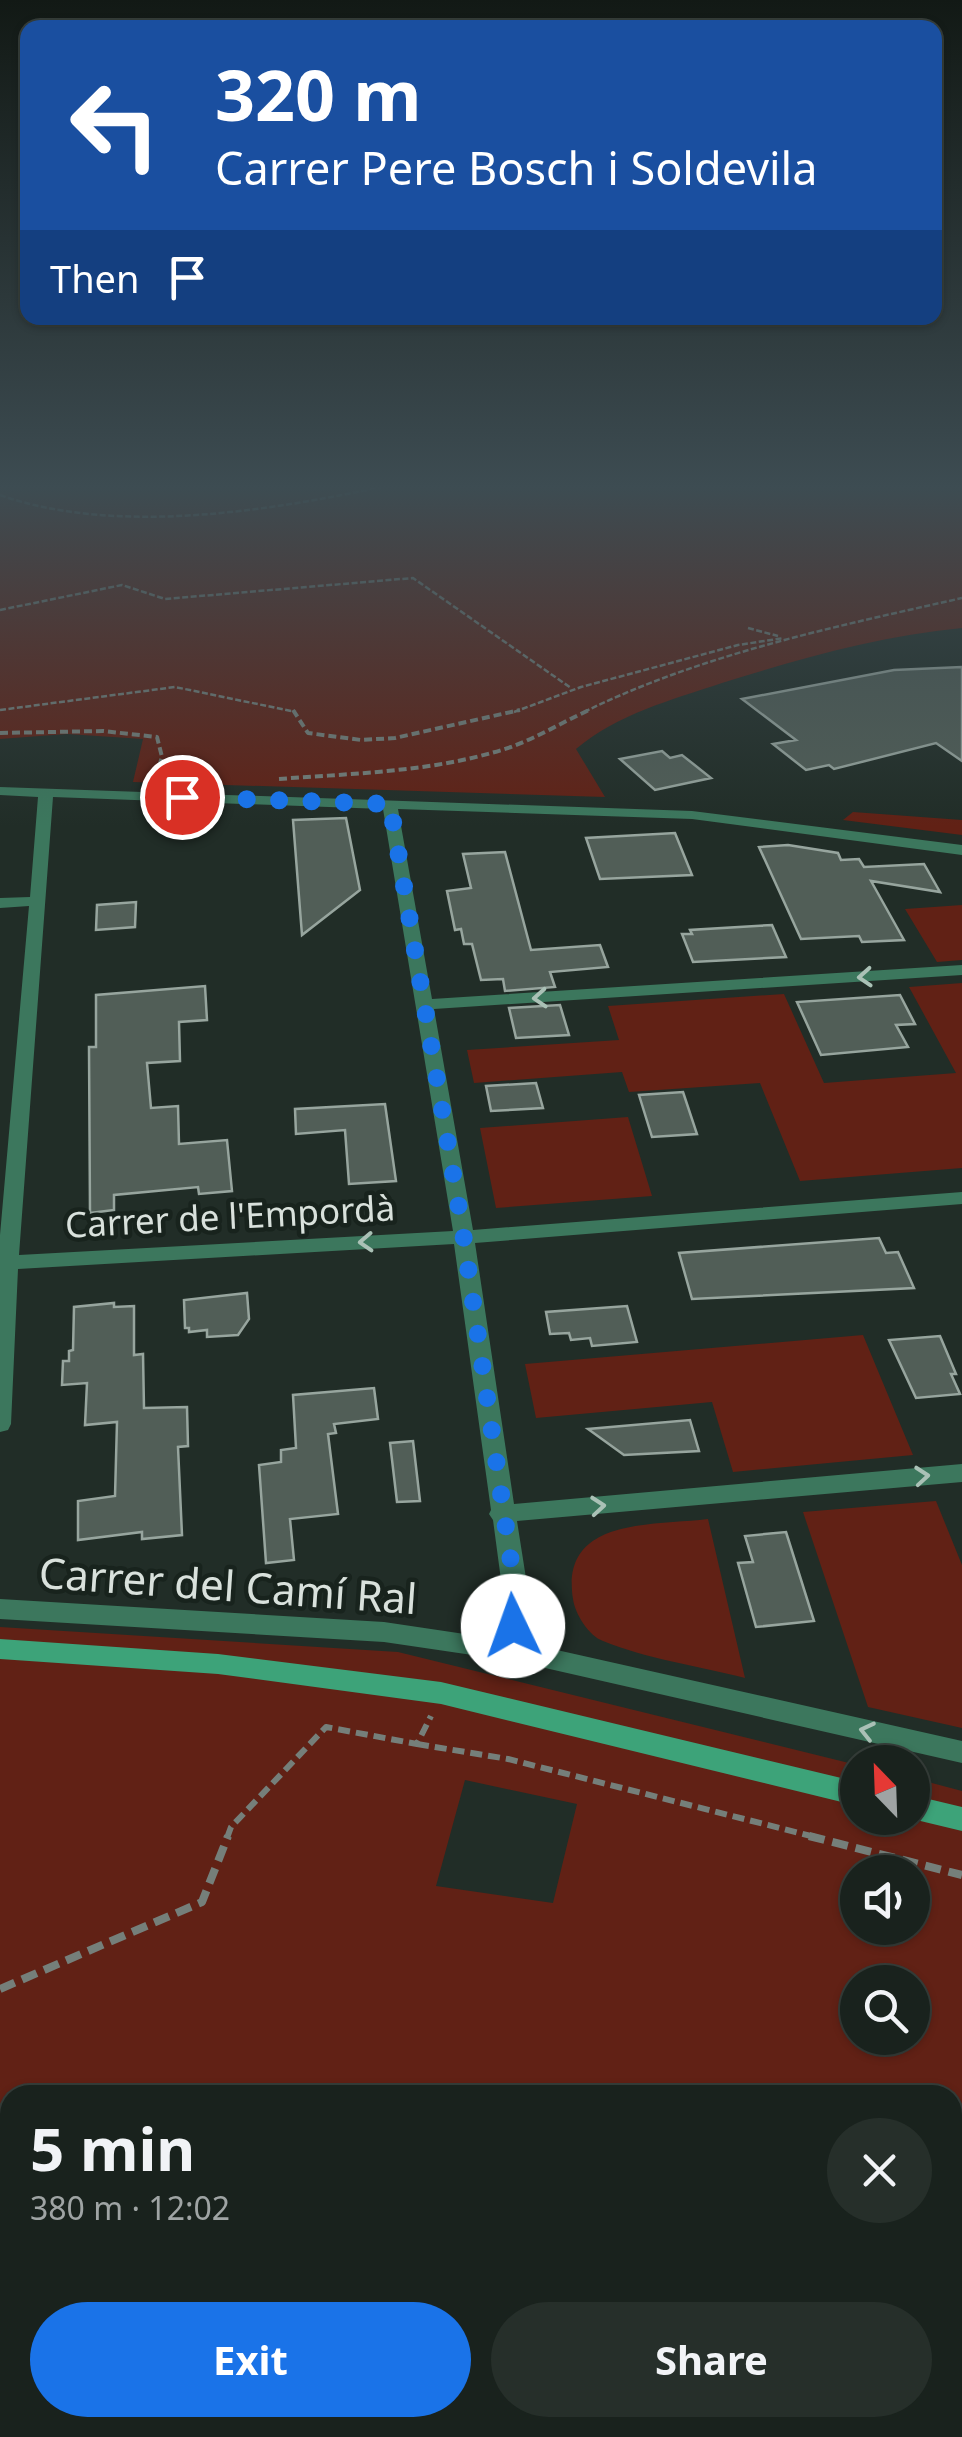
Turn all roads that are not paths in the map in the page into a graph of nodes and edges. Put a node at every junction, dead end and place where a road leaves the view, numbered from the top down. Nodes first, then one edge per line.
1 (46, 791) junction
2 (0, 792) edge
3 (390, 804) junction
4 (962, 850) edge
5 (38, 901) junction
6 (0, 903) edge
7 (962, 970) edge
8 (423, 1005) junction
9 (962, 1198) edge
10 (463, 1237) junction
11 (4, 1263) edge
12 (0, 1424) edge
13 (962, 1472) edge
14 (501, 1514) junction
15 (0, 1609) edge
16 (508, 1635) junction
17 (0, 1649) edge
18 (962, 1752) edge
19 (840, 1790) edge
20 (930, 1812) edge
21 (962, 1820) edge

1 - 2 street
1 - 3 street
1 - 5 street
3 - 4 street
3 - 8 street
5 - 6 street
5 - 11 street
7 -> 8 street
8 - 10 street
9 - 10 street, Carrer de l'Empordà
10 -> 11 street, Carrer de l'Empordà
10 - 14 street
11 - 12 street
14 -> 13 street
14 - 16 street
15 - 16 street, Carrer del Camí Ral
18 -> 16 street
17 - 19 street
20 - 21 street

